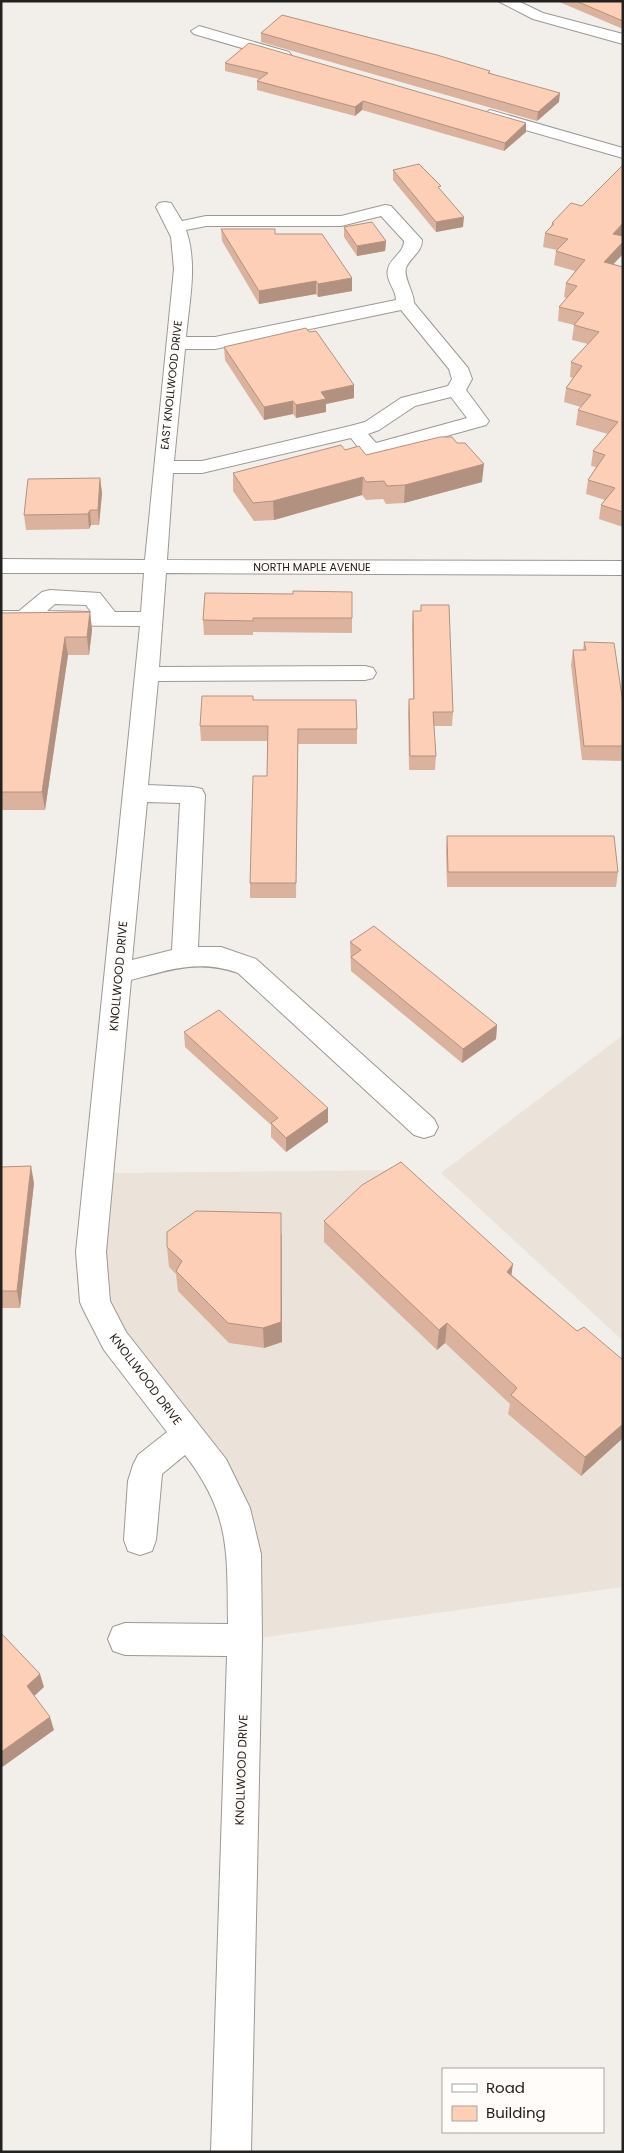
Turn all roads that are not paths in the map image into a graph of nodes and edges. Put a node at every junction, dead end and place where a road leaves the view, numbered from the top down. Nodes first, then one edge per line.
1 (504, 1) edge
2 (199, 31) dead end
3 (623, 39) edge
4 (302, 61) edge
5 (472, 110) edge
6 (623, 153) edge
7 (165, 207) dead end
8 (178, 227) junction
9 (405, 304) junction
10 (175, 343) junction
11 (456, 390) junction
12 (356, 431) junction
13 (163, 467) junction
14 (1, 566) edge
15 (156, 567) junction
16 (623, 568) edge
17 (1, 618) edge
18 (152, 619) junction
19 (365, 673) dead end
20 (147, 674) junction
21 (136, 793) junction
22 (185, 956) junction
23 (118, 972) junction
24 (424, 1127) dead end
25 (188, 1434) junction
26 (140, 1540) dead end
27 (125, 1639) dead end
28 (245, 1640) junction
29 (231, 2152) edge

1 - 3 street
2 - 4 street
5 - 6 street
7 - 8 street, EAST KNOLLWOOD DRIVE
8 - 9 street
8 - 10 street, EAST KNOLLWOOD DRIVE
9 - 10 street
9 - 11 street
10 - 13 street, EAST KNOLLWOOD DRIVE
11 - 12 street
11 - 12 street
12 - 13 street
13 - 15 street, EAST KNOLLWOOD DRIVE
14 - 15 street, NORTH MAPLE AVENUE
15 - 16 street, NORTH MAPLE AVENUE
15 - 18 street, KNOLLWOOD DRIVE
17 - 18 street
18 - 20 street, KNOLLWOOD DRIVE
19 - 20 street
20 - 21 street, KNOLLWOOD DRIVE
21 - 22 street
21 - 23 street, KNOLLWOOD DRIVE
22 - 23 street
22 - 24 street
23 - 25 street, KNOLLWOOD DRIVE
25 - 26 street
25 - 28 street, KNOLLWOOD DRIVE
27 - 28 street
28 - 29 street, KNOLLWOOD DRIVE

